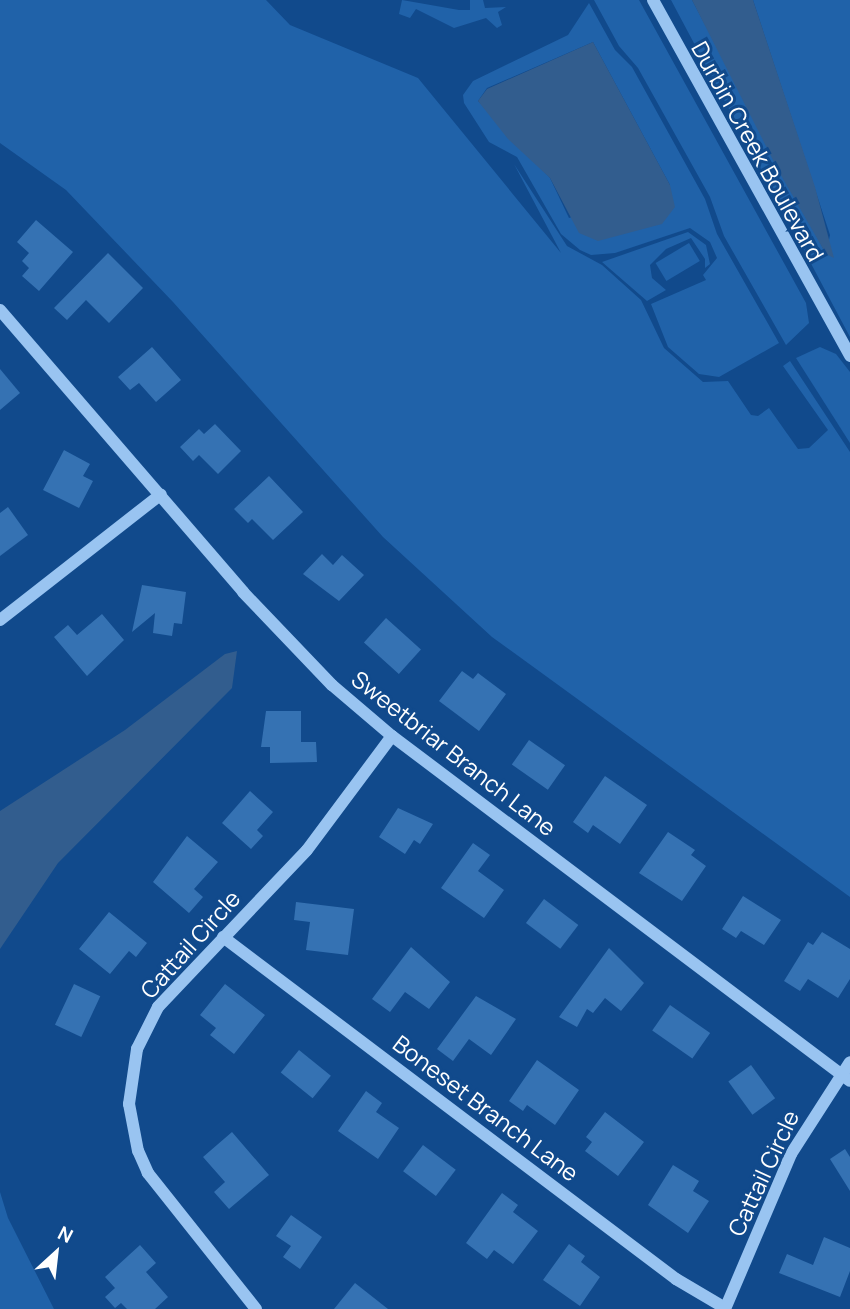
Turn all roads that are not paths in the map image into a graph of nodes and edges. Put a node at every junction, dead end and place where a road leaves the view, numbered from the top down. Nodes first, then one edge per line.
1 (653, 0) edge
2 (0, 310) edge
3 (850, 356) edge
4 (161, 494) junction
5 (0, 620) edge
6 (392, 736) junction
7 (223, 937) junction
8 (850, 1062) edge
9 (845, 1077) edge
10 (256, 1309) edge
11 (725, 1309) edge

1 - 3 street, Durbin Creek Boulevard
2 - 4 street, Sweetbriar Branch Lane
4 - 5 street
4 - 6 street, Sweetbriar Branch Lane
6 - 7 street, Cattail Circle
6 - 9 street, Sweetbriar Branch Lane
7 - 10 street, Cattail Circle
7 - 11 street, Boneset Branch Lane
8 - 9 street, Cattail Circle
9 - 11 street, Cattail Circle

